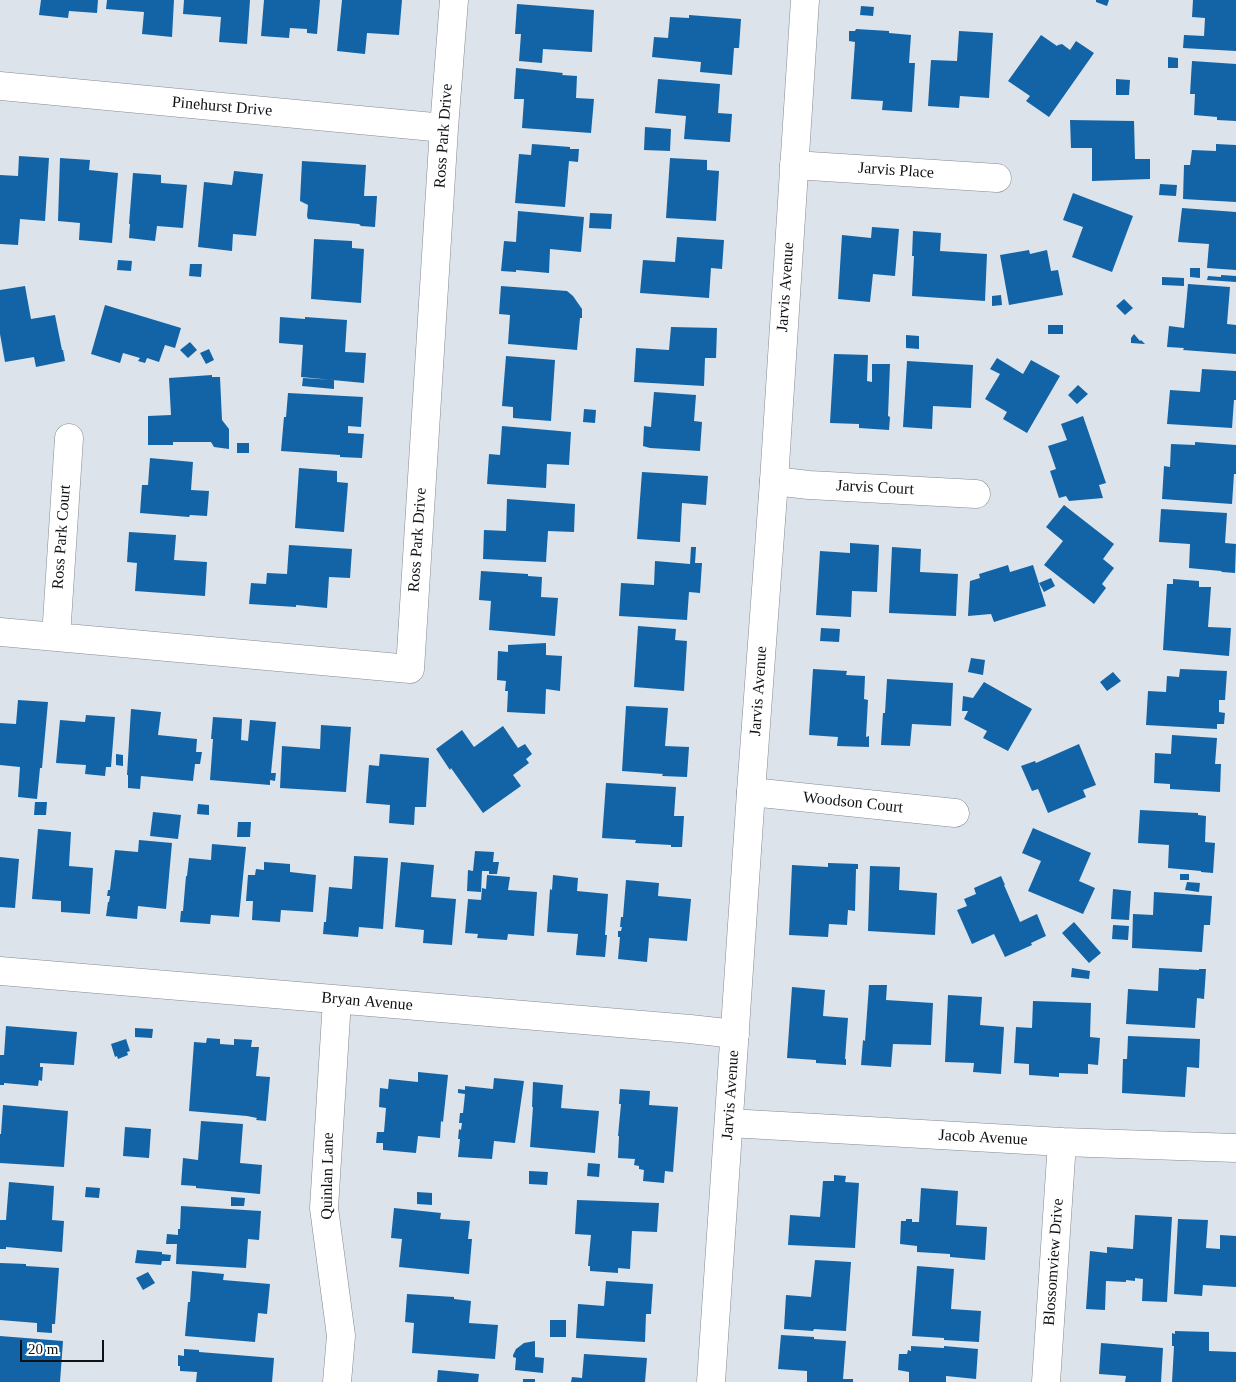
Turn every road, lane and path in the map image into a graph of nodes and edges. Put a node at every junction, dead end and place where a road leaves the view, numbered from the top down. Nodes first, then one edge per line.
1 (454, 0) edge
2 (805, 0) edge
3 (0, 86) edge
4 (444, 128) junction
5 (794, 165) junction
6 (997, 178) dead end
7 (69, 438) dead end
8 (774, 481) junction
9 (976, 494) dead end
10 (0, 632) edge
11 (56, 637) junction
12 (751, 792) junction
13 (955, 814) dead end
14 (0, 971) edge
15 (338, 1000) junction
16 (735, 1034) junction
17 (729, 1123) junction
18 (1062, 1142) junction
19 (1236, 1148) edge
20 (338, 1382) edge
21 (711, 1382) edge
22 (1046, 1382) edge

1 - 4 street, Ross Park Drive
2 - 5 street, Jarvis Avenue
3 - 4 street, Pinehurst Drive
4 - 11 street, Ross Park Drive
5 - 6 street, Jarvis Place
5 - 8 street, Jarvis Avenue
7 - 11 street, Ross Park Court
8 - 9 street, Jarvis Court
8 - 12 street, Jarvis Avenue
10 - 11 street, Ross Park Drive
12 - 13 street, Woodson Court
12 - 16 street, Jarvis Avenue
14 - 15 street, Bryan Avenue
15 - 16 street, Bryan Avenue
15 - 20 street, Quinlan Lane
16 - 17 street, Jarvis Avenue
17 - 18 street, Jacob Avenue
17 - 21 street, Jarvis Avenue
18 - 19 street, Jacob Avenue
18 - 22 street, Blossomview Drive

